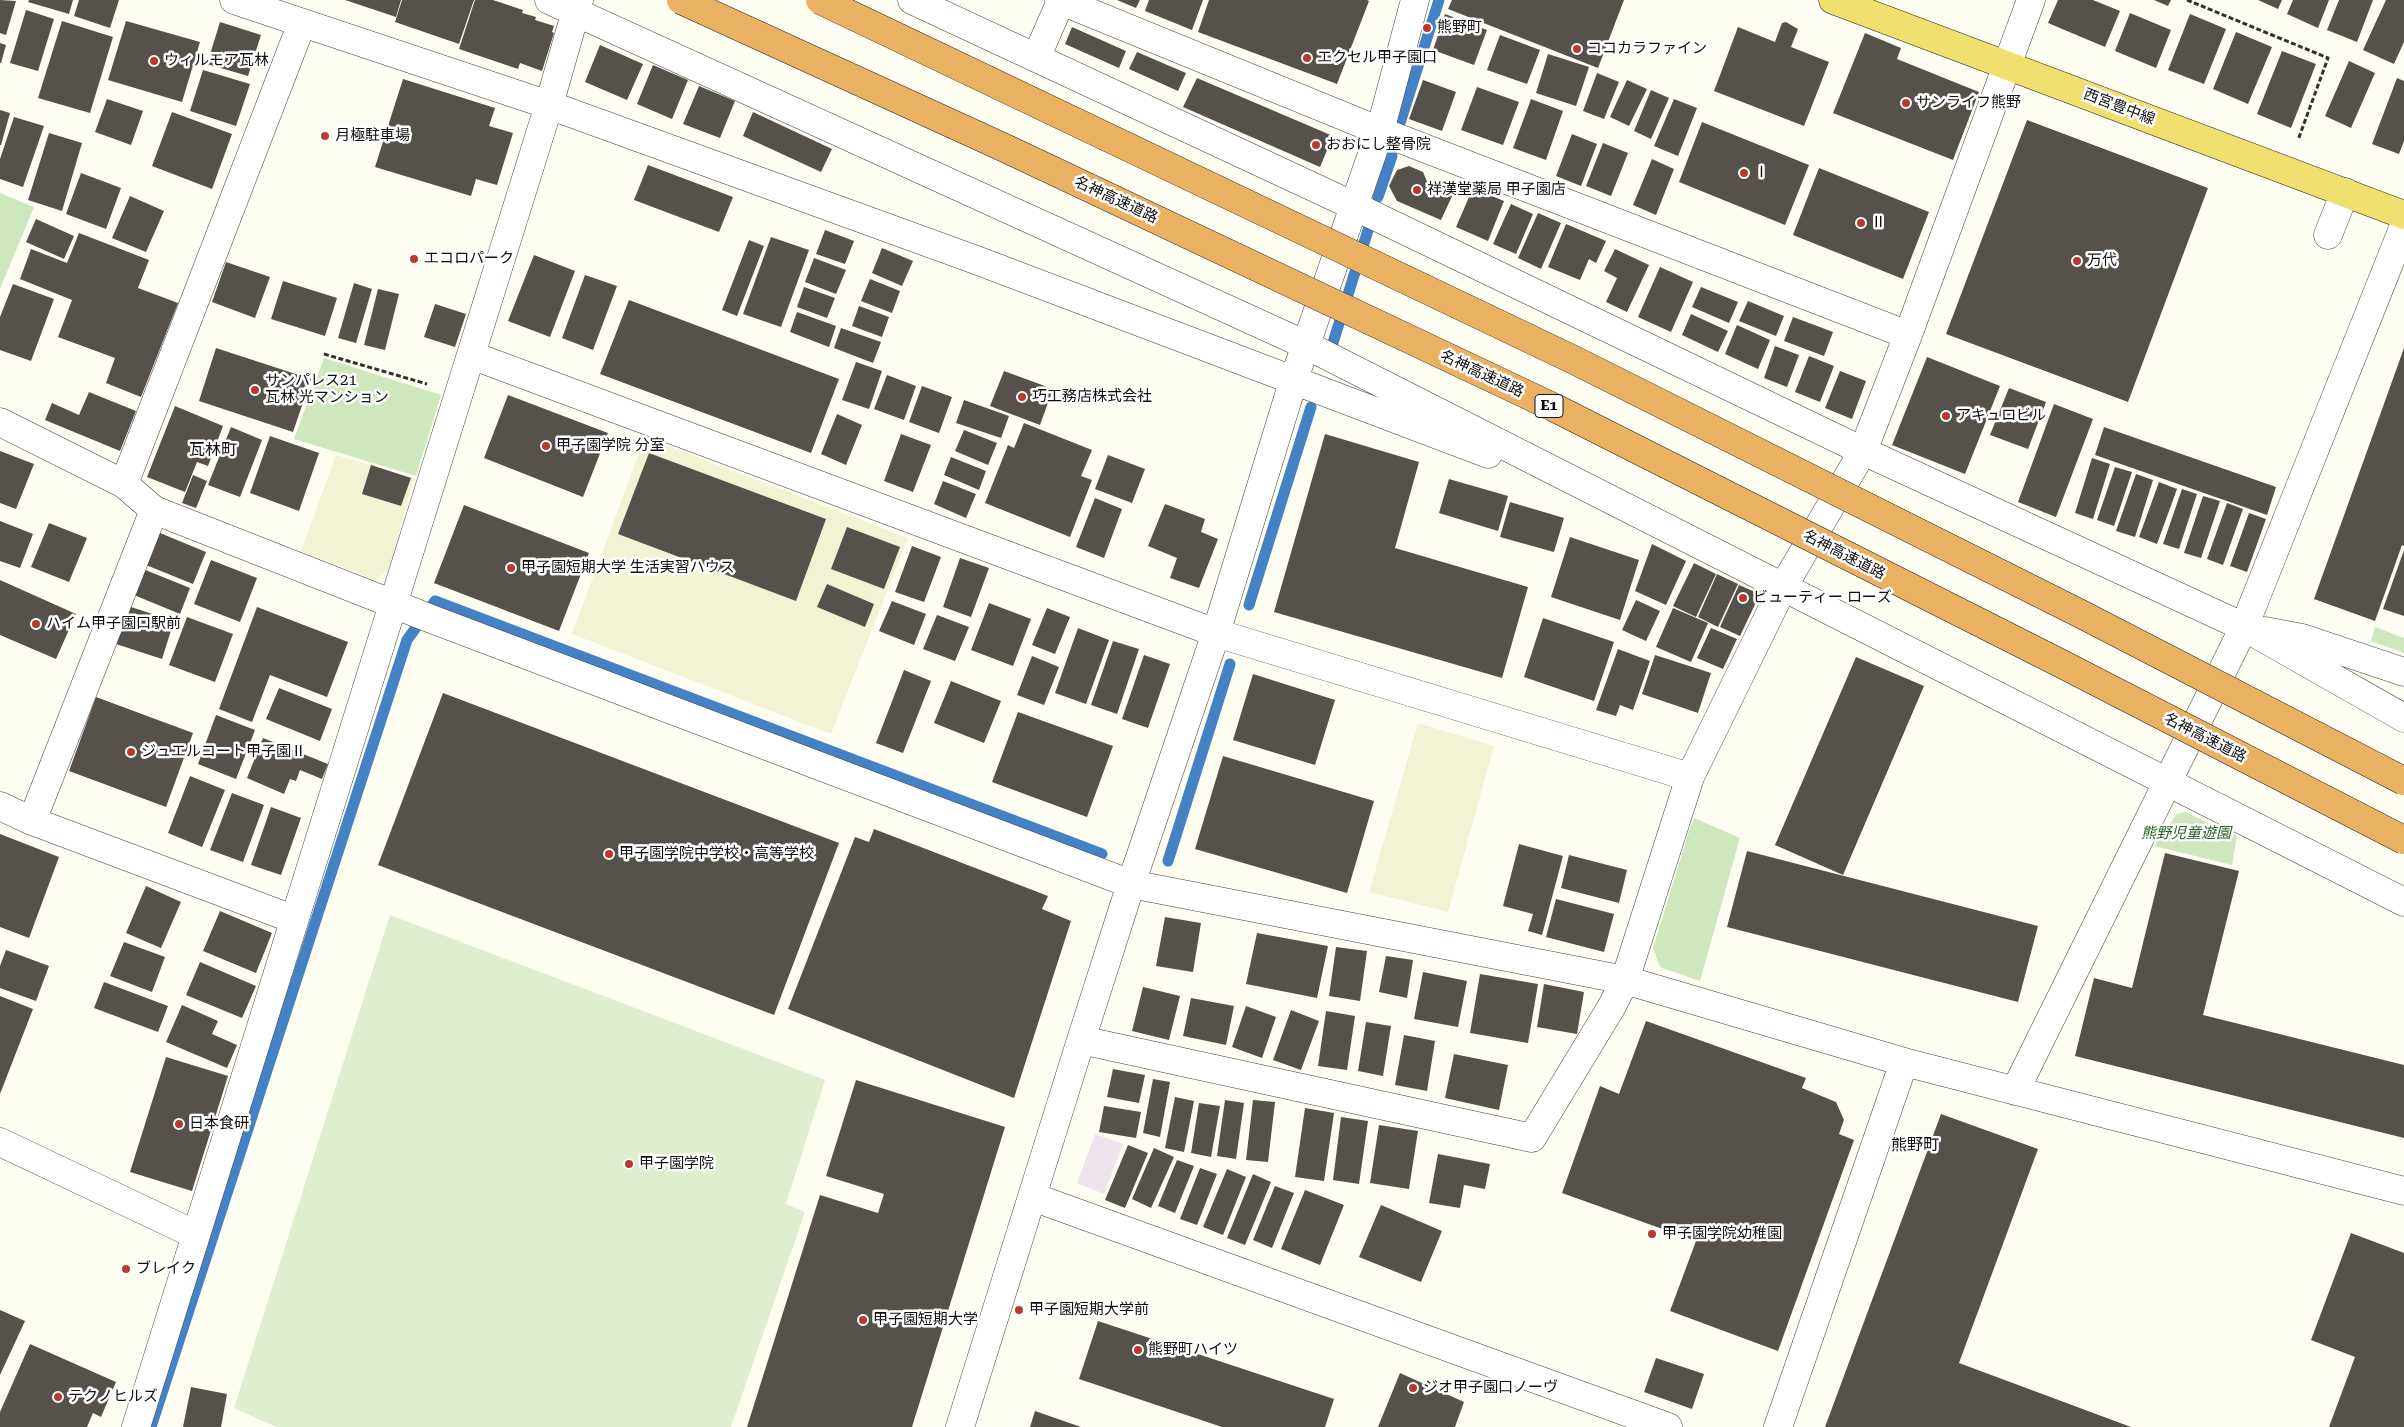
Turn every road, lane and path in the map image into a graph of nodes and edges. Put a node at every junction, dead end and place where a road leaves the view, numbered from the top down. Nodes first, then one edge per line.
1 (234, 0) edge
2 (549, 0) edge
3 (681, 0) edge
4 (820, 0) edge
5 (912, 0) edge
6 (1060, 0) edge
7 (1415, 0) edge
8 (1833, 0) edge
9 (2031, 0) edge
10 (2187, 0) edge
11 (577, 6) edge
12 (302, 22) junction
13 (1036, 58) junction
14 (2006, 65) junction
15 (549, 105) junction
16 (1380, 131) junction
17 (2287, 171) junction
18 (2346, 192) junction
19 (1354, 206) junction
20 (2404, 214) edge
21 (2404, 226) edge
22 (2328, 235) dead end
23 (1908, 335) junction
24 (1306, 345) junction
25 (324, 354) dead end
26 (471, 355) junction
27 (1293, 382) junction
28 (459, 394) junction
29 (0, 422) edge
30 (1863, 451) junction
31 (124, 484) junction
32 (1615, 502) junction
33 (154, 510) junction
34 (1783, 587) junction
35 (413, 612) junction
36 (2244, 628) junction
37 (1216, 634) junction
38 (2404, 672) edge
39 (2404, 718) edge
40 (1690, 777) junction
41 (2167, 781) junction
42 (2404, 781) edge
43 (0, 806) edge
44 (32, 822) junction
45 (2404, 840) edge
46 (1130, 884) junction
47 (2404, 902) edge
48 (293, 919) junction
49 (1625, 980) junction
50 (1081, 1040) junction
51 (1904, 1062) junction
52 (2015, 1091) junction
53 (0, 1142) edge
54 (2404, 1191) edge
55 (1033, 1197) junction
56 (196, 1235) junction
57 (136, 1427) edge
58 (960, 1427) edge
59 (1668, 1427) edge
60 (1778, 1427) edge

1 - 12 street
2 - 11 street
3 - 45 highway, 名神高速道路 / E1, bridge
4 - 42 highway, bridge
5 - 13 street
6 - 13 street
6 - 16 street
7 - 16 street
8 - 14 main road, 西宮豊中線
9 - 14 street
10 - 17 path
11 - 15 street
11 - 24 street
12 - 15 street
12 - 31 street
13 - 19 street
14 - 17 main road, 西宮豊中線
14 - 23 street
15 - 26 street
15 - 27 street
16 - 19 street
16 - 23 street
17 - 18 main road, 西宮豊中線
18 - 20 main road, 西宮豊中線
18 - 22 street
19 - 24 street
19 - 30 street
21 - 36 street
23 - 30 street
24 - 27 street
24 - 32 street
25 - 28 path
26 - 28 street
26 - 37 street
27 - 32 street
27 - 37 street
28 - 35 street
29 - 31 street
30 - 34 street
30 - 36 street
31 - 33 street
32 - 34 street
33 - 35 street
33 - 44 street
34 - 40 street
34 - 41 street
35 - 46 street
35 - 48 street
36 - 38 street
36 - 39 street
36 - 41 street
37 - 40 street
37 - 46 street
40 - 49 street
41 - 47 street
41 - 52 street
43 - 44 street
44 - 48 street
46 - 49 street
46 - 50 street
48 - 56 street
49 - 50 street
49 - 51 street
50 - 55 street
51 - 52 street
51 - 60 street
52 - 54 street
53 - 56 street
55 - 58 street
55 - 59 street
56 - 57 street

